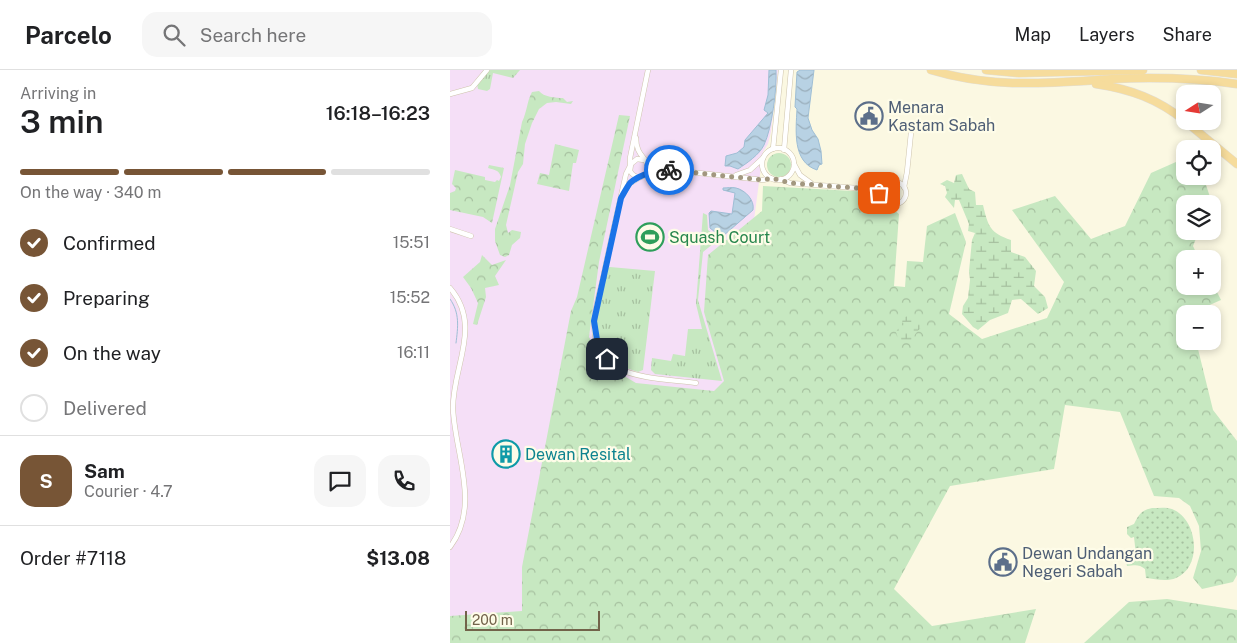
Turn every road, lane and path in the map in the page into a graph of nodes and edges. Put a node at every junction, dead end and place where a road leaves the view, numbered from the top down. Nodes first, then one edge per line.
1 (487, 70) edge
2 (648, 70) edge
3 (781, 70) edge
4 (790, 70) edge
5 (931, 70) edge
6 (986, 70) edge
7 (1143, 70) edge
8 (1201, 70) edge
9 (1237, 74) edge
10 (1079, 82) junction
11 (1237, 84) edge
12 (450, 94) edge
13 (1176, 115) edge
14 (912, 123) dead end
15 (1196, 130) edge
16 (636, 135) junction
17 (773, 149) junction
18 (784, 150) junction
19 (764, 156) junction
20 (646, 162) junction
21 (793, 162) junction
22 (1237, 164) edge
23 (630, 166) junction
24 (662, 169) junction
25 (908, 172) junction
26 (646, 175) junction
27 (728, 176) junction
28 (639, 178) junction
29 (771, 178) junction
30 (781, 179) junction
31 (896, 182) junction
32 (812, 184) junction
33 (887, 186) junction
34 (904, 187) junction
35 (870, 189) junction
36 (885, 197) junction
37 (621, 198) junction
38 (450, 229) edge
39 (471, 236) dead end
40 (450, 288) edge
41 (696, 383) dead end
42 (450, 547) edge

1 - 12 street
2 - 16 street
3 - 17 street
4 - 18 street
5 - 10 highway
6 - 7 highway
8 - 9 highway
10 - 11 highway
10 - 13 highway
14 - 25 street
15 - 22 highway
16 - 20 street
16 - 23 street
17 - 18 street
17 - 19 street
18 - 21 street
19 - 27 street
19 - 29 street
20 - 23 street
20 - 24 street
20 - 26 street
21 - 30 street
21 - 32 street
23 - 28 street
23 - 37 street
24 - 26 street
24 - 27 street
25 - 31 street
25 - 34 street
26 - 28 street
27 - 29 street
28 - 37 street
29 - 30 street
30 - 32 street
31 - 33 street
31 - 34 street
32 - 35 street
33 - 35 street
33 - 36 street
34 - 36 street
35 - 36 street
37 - 41 street
38 - 39 street
40 - 42 street

